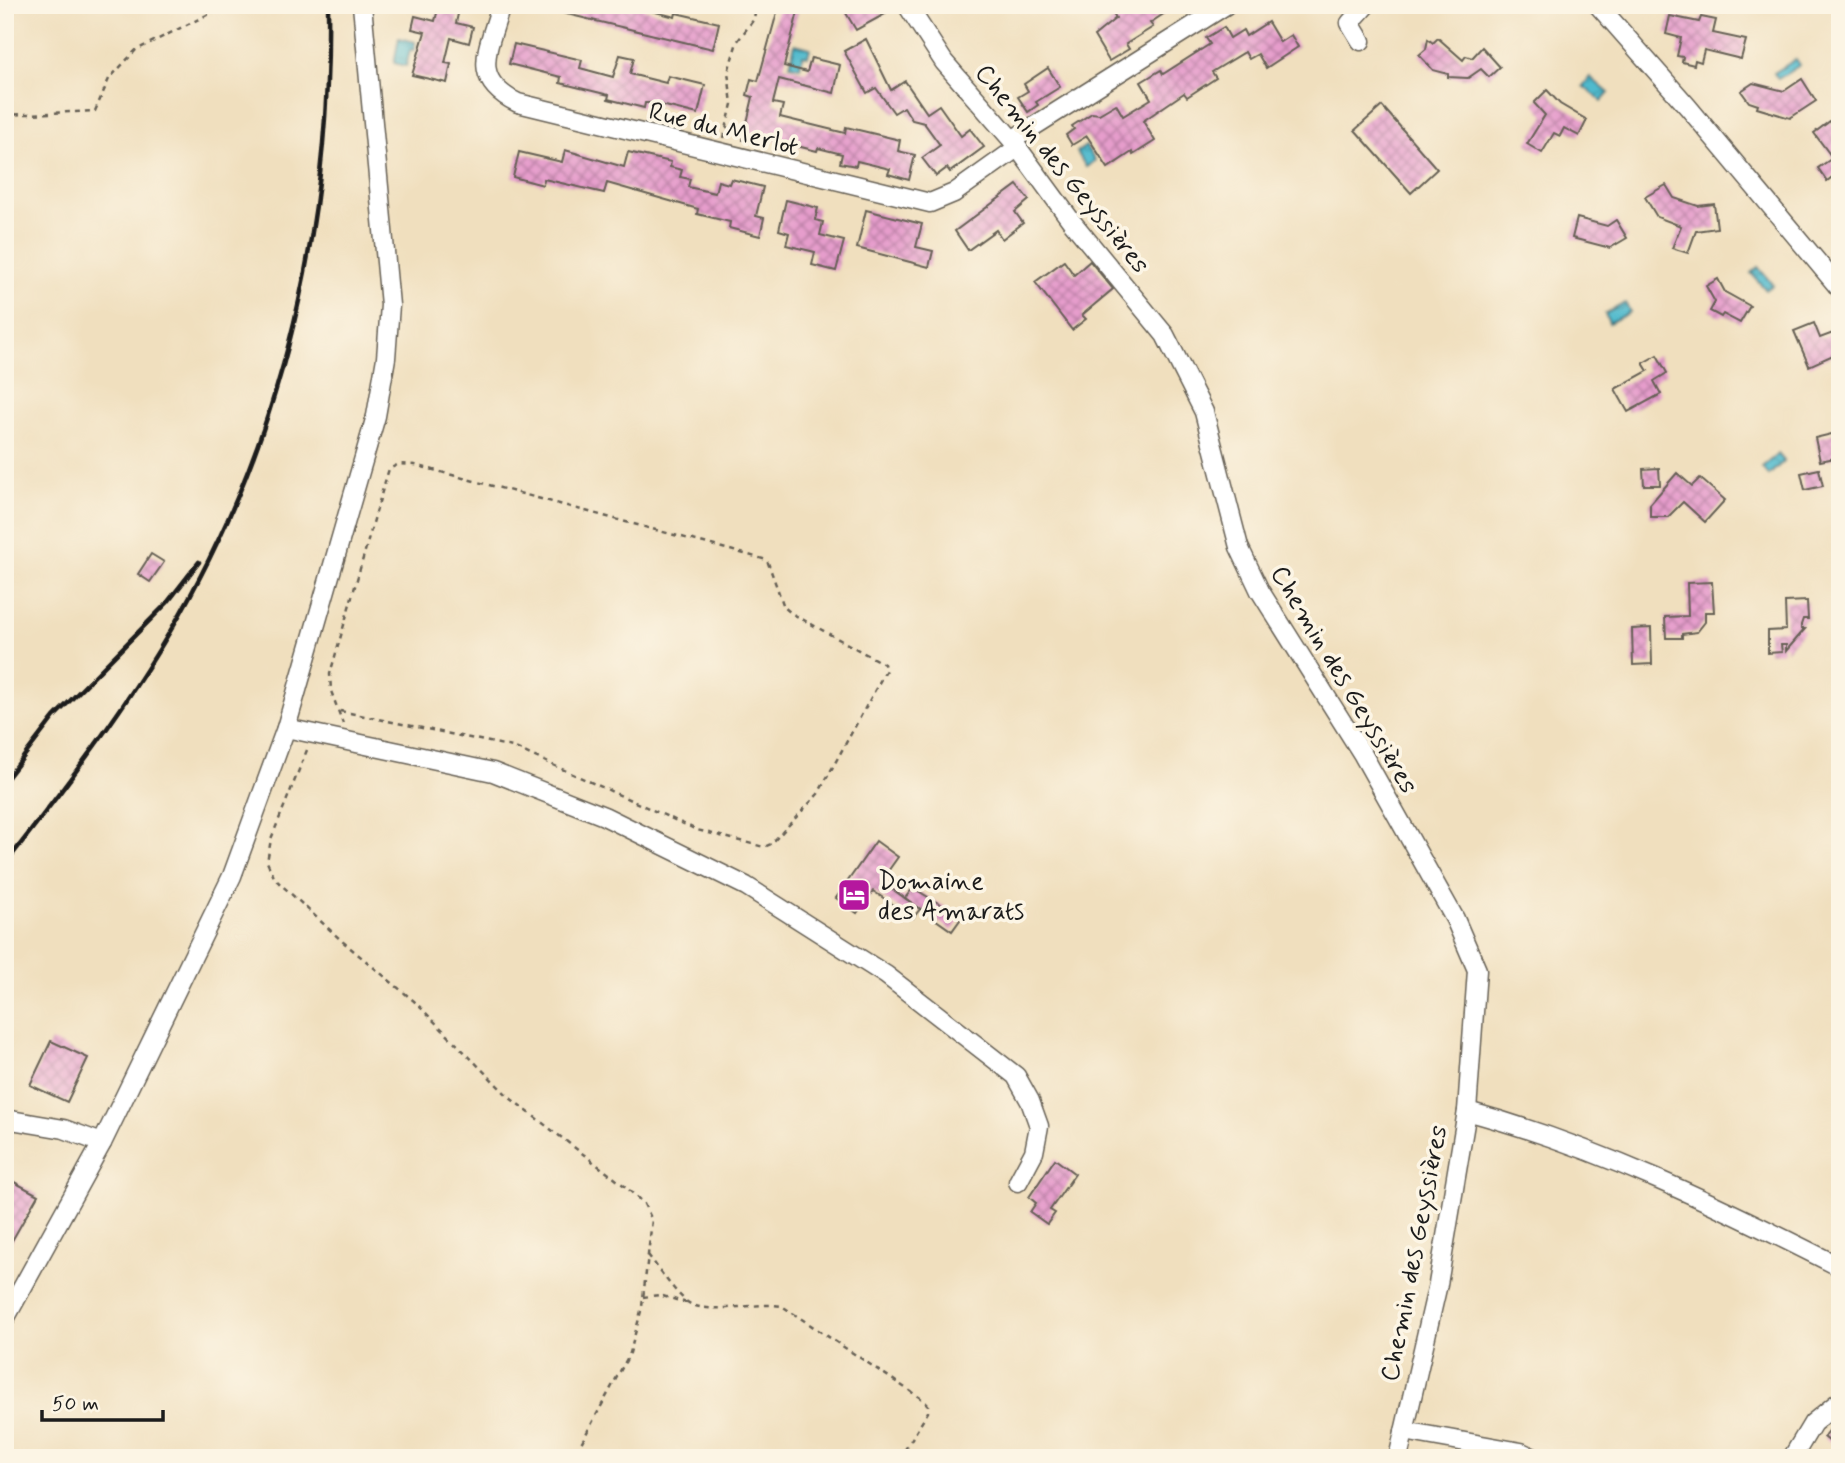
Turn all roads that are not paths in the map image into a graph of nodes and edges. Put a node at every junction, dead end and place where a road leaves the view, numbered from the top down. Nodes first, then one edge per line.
1 (362, 5) edge
2 (500, 5) edge
3 (907, 5) edge
4 (1226, 5) edge
5 (1366, 5) edge
6 (1598, 5) edge
7 (1361, 41) dead end
8 (1014, 144) junction
9 (1840, 289) edge
10 (286, 728) junction
11 (1467, 1111) junction
12 (5, 1119) edge
13 (102, 1143) junction
14 (1018, 1182) dead end
15 (1840, 1267) edge
16 (5, 1320) edge
17 (1840, 1401) edge
18 (1404, 1431) junction
19 (1398, 1458) edge
20 (1534, 1458) edge
21 (1792, 1458) edge

1 - 10 street
2 - 8 street, Rue du Merlot
3 - 8 street, Chemin des Geyssières
4 - 8 street, Rue du Merlot
5 - 7 street
6 - 9 street
8 - 11 street, Chemin des Geyssières
10 - 13 street
10 - 14 street
11 - 15 street
11 - 18 street, Chemin des Geyssières
12 - 13 street
13 - 16 street
17 - 21 street
18 - 19 street, Chemin des Geyssières
18 - 20 street

